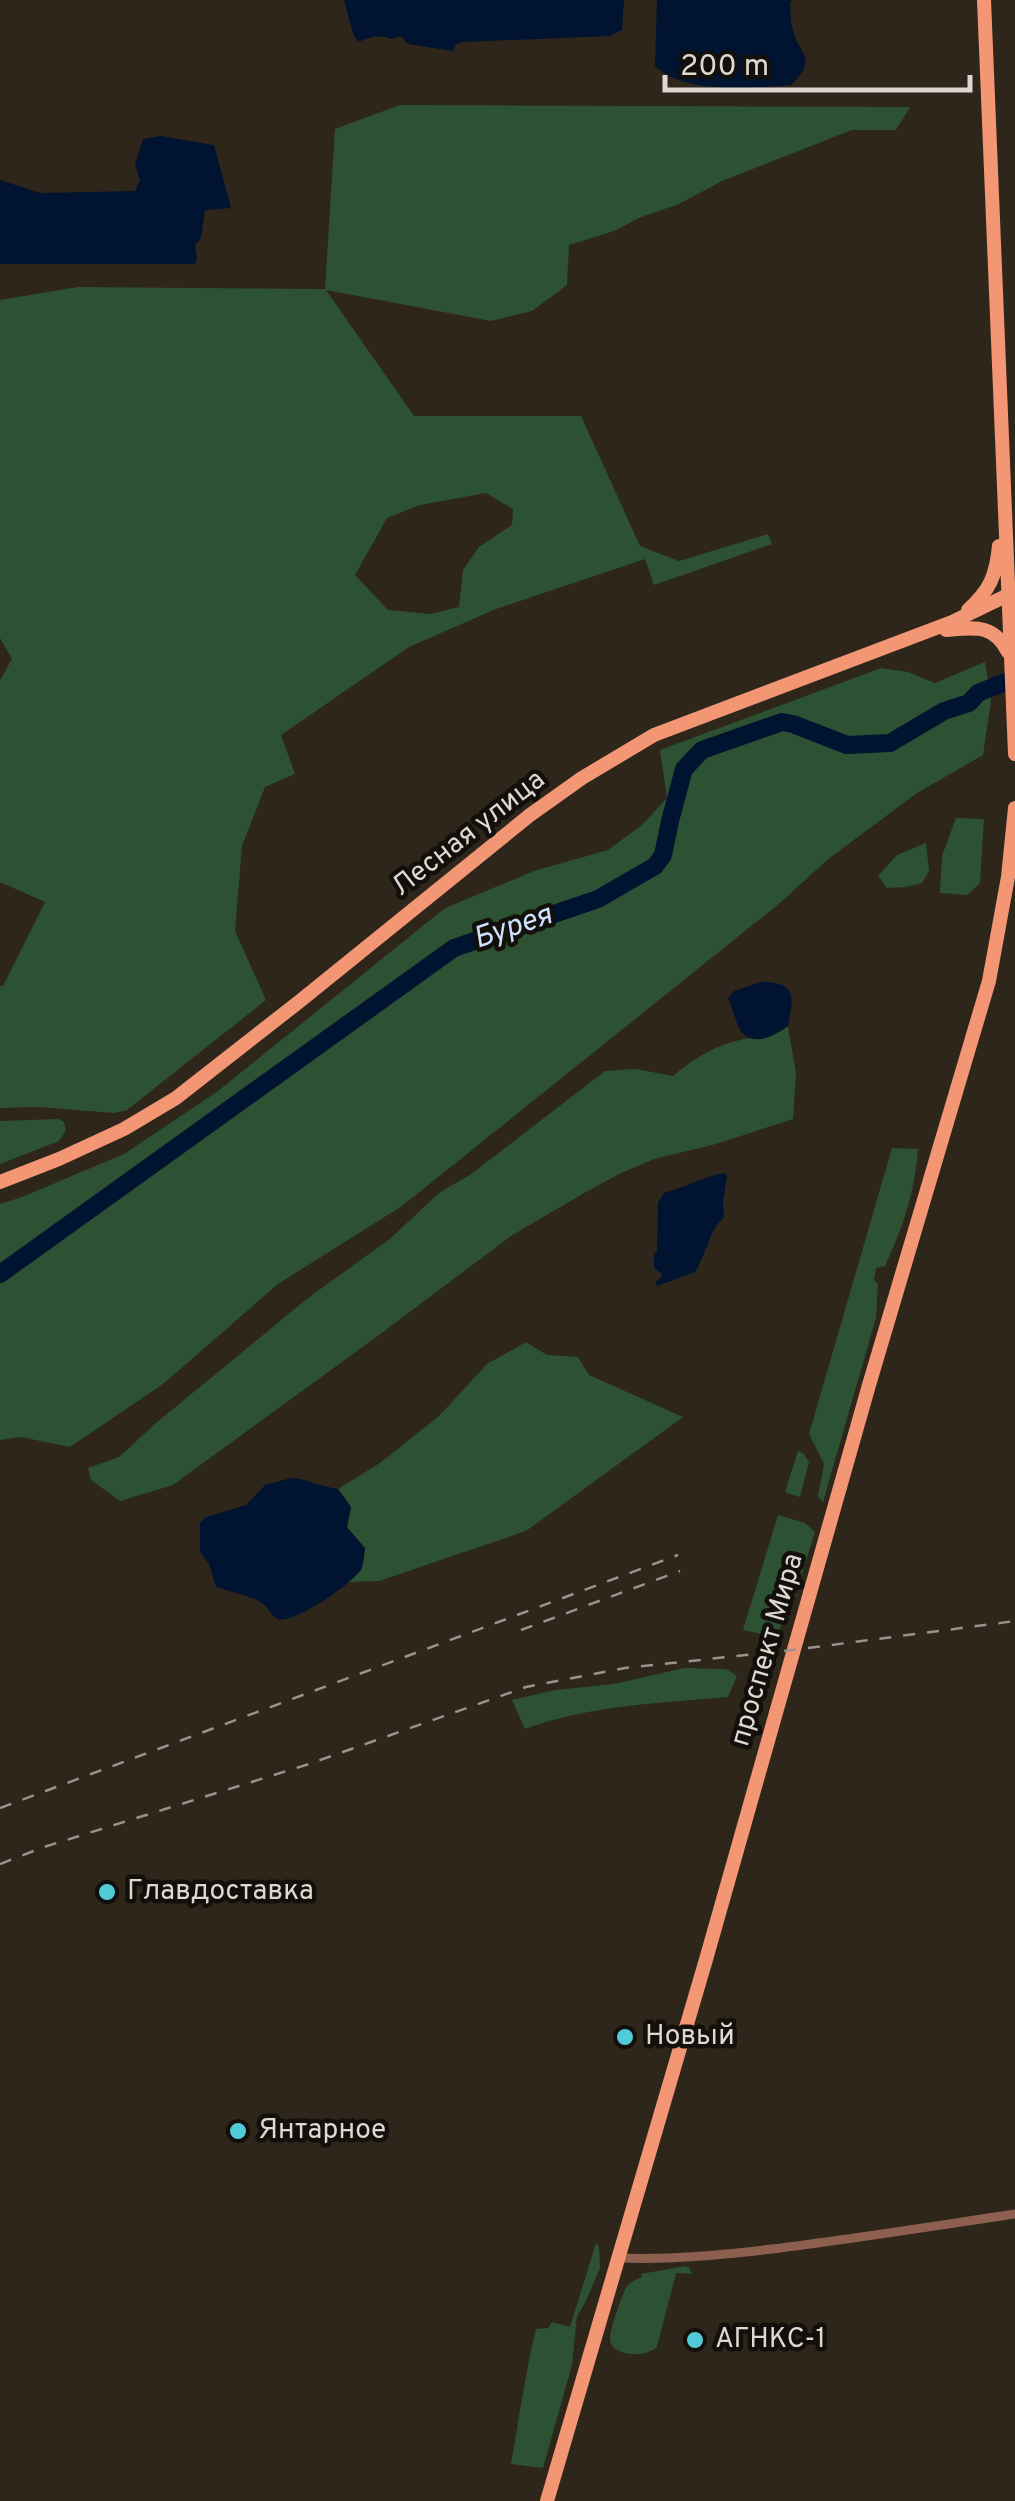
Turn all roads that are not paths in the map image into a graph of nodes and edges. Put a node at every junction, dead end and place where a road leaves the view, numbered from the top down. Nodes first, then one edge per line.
1 (984, 0) edge
2 (1003, 501) junction
3 (1011, 594) edge
4 (958, 620) junction
5 (925, 632) junction
6 (1012, 661) junction
7 (1013, 698) edge
8 (1015, 754) edge
9 (1015, 808) edge
10 (0, 1182) edge
11 (1015, 2214) edge
12 (619, 2258) junction
13 (547, 2501) edge

1 - 2 main road
2 - 3 main road
2 - 4 main road
3 - 4 main road, Лесная улица
3 - 6 main road
4 - 5 main road, Лесная улица
5 - 6 main road
5 - 10 main road, Лесная улица
6 - 7 main road
7 - 8 main road
9 - 12 main road, проспект Мира
11 - 12 street
12 - 13 main road, проспект Мира

